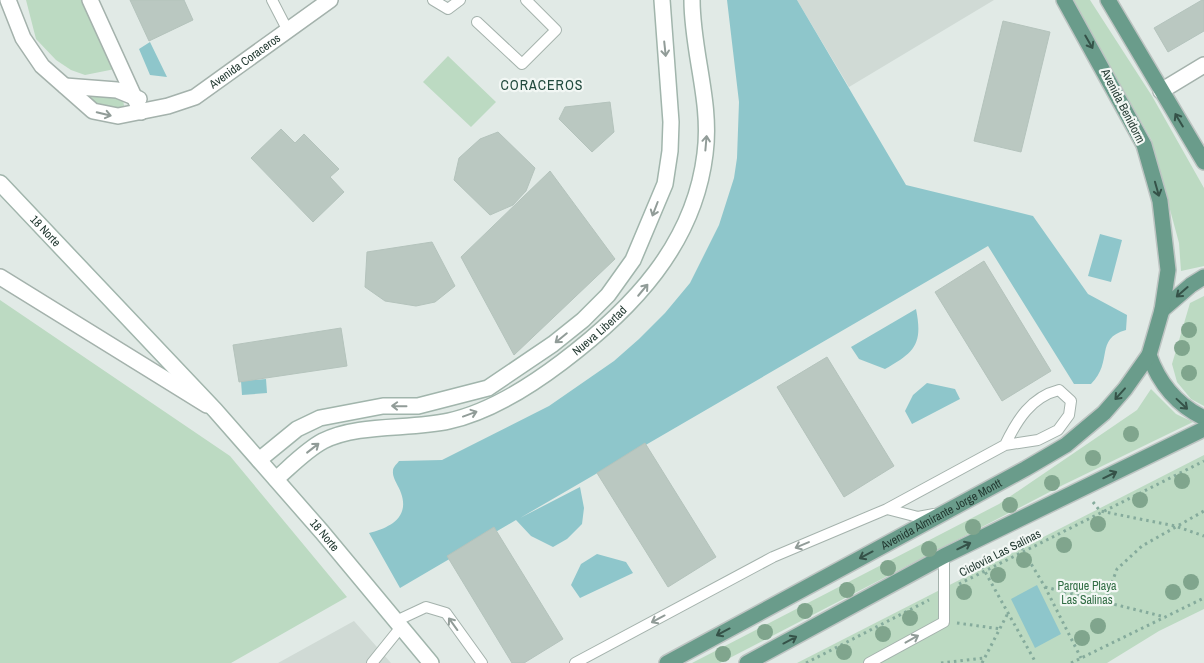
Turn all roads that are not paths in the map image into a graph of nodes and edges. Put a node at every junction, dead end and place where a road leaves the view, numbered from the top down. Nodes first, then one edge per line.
1 (8, 0) edge
2 (90, 0) edge
3 (272, 0) edge
4 (330, 0) edge
5 (433, 0) edge
6 (460, 0) edge
7 (526, 0) edge
8 (662, 0) edge
9 (692, 0) edge
10 (1064, 0) edge
11 (1108, 0) edge
12 (477, 22) dead end
13 (288, 31) junction
14 (1204, 64) edge
15 (65, 86) junction
16 (1161, 91) junction
17 (134, 96) junction
18 (147, 110) junction
19 (1204, 162) edge
20 (0, 183) edge
21 (0, 277) edge
22 (1204, 277) edge
23 (1162, 310) junction
24 (1149, 355) junction
25 (215, 410) junction
26 (1204, 418) edge
27 (1204, 429) edge
28 (1005, 445) junction
29 (259, 460) junction
30 (276, 479) junction
31 (886, 509) junction
32 (947, 512) junction
33 (944, 556) junction
34 (399, 624) junction
35 (372, 663) edge
36 (431, 663) edge
37 (482, 663) edge
38 (575, 663) edge
39 (667, 663) edge
40 (747, 663) edge
41 (869, 663) edge

1 - 15 street, Avenida Coraceros
2 - 17 street
3 - 13 lane
4 - 13 street, Avenida Coraceros
5 - 6 lane
7 - 12 lane
8 -> 29 street, Nueva Libertad
30 -> 9 street, Nueva Libertad
10 -> 23 main road, Avenida Benidorm
11 - 16 main road
13 - 18 street, Avenida Coraceros
14 - 16 street
15 - 17 street
15 -> 18 street, Avenida Coraceros
19 -> 16 main road
17 - 18 street
20 - 25 street, 18 Norte
21 - 25 street, 18 Norte
22 -> 23 main road
23 - 24 main road, Avenida Almirante Jorge Montt
24 -> 26 main road
24 -> 32 main road, Avenida Almirante Jorge Montt
25 - 29 street, 18 Norte
33 -> 27 main road
28 - 28 lane
28 - 31 lane
29 - 30 street, 18 Norte
30 - 34 street, 18 Norte
31 - 32 lane
31 -> 38 lane
32 -> 39 main road, Avenida Almirante Jorge Montt
40 -> 33 main road
41 -> 33 lane
34 - 35 lane
34 - 36 street, 18 Norte
37 -> 34 lane

